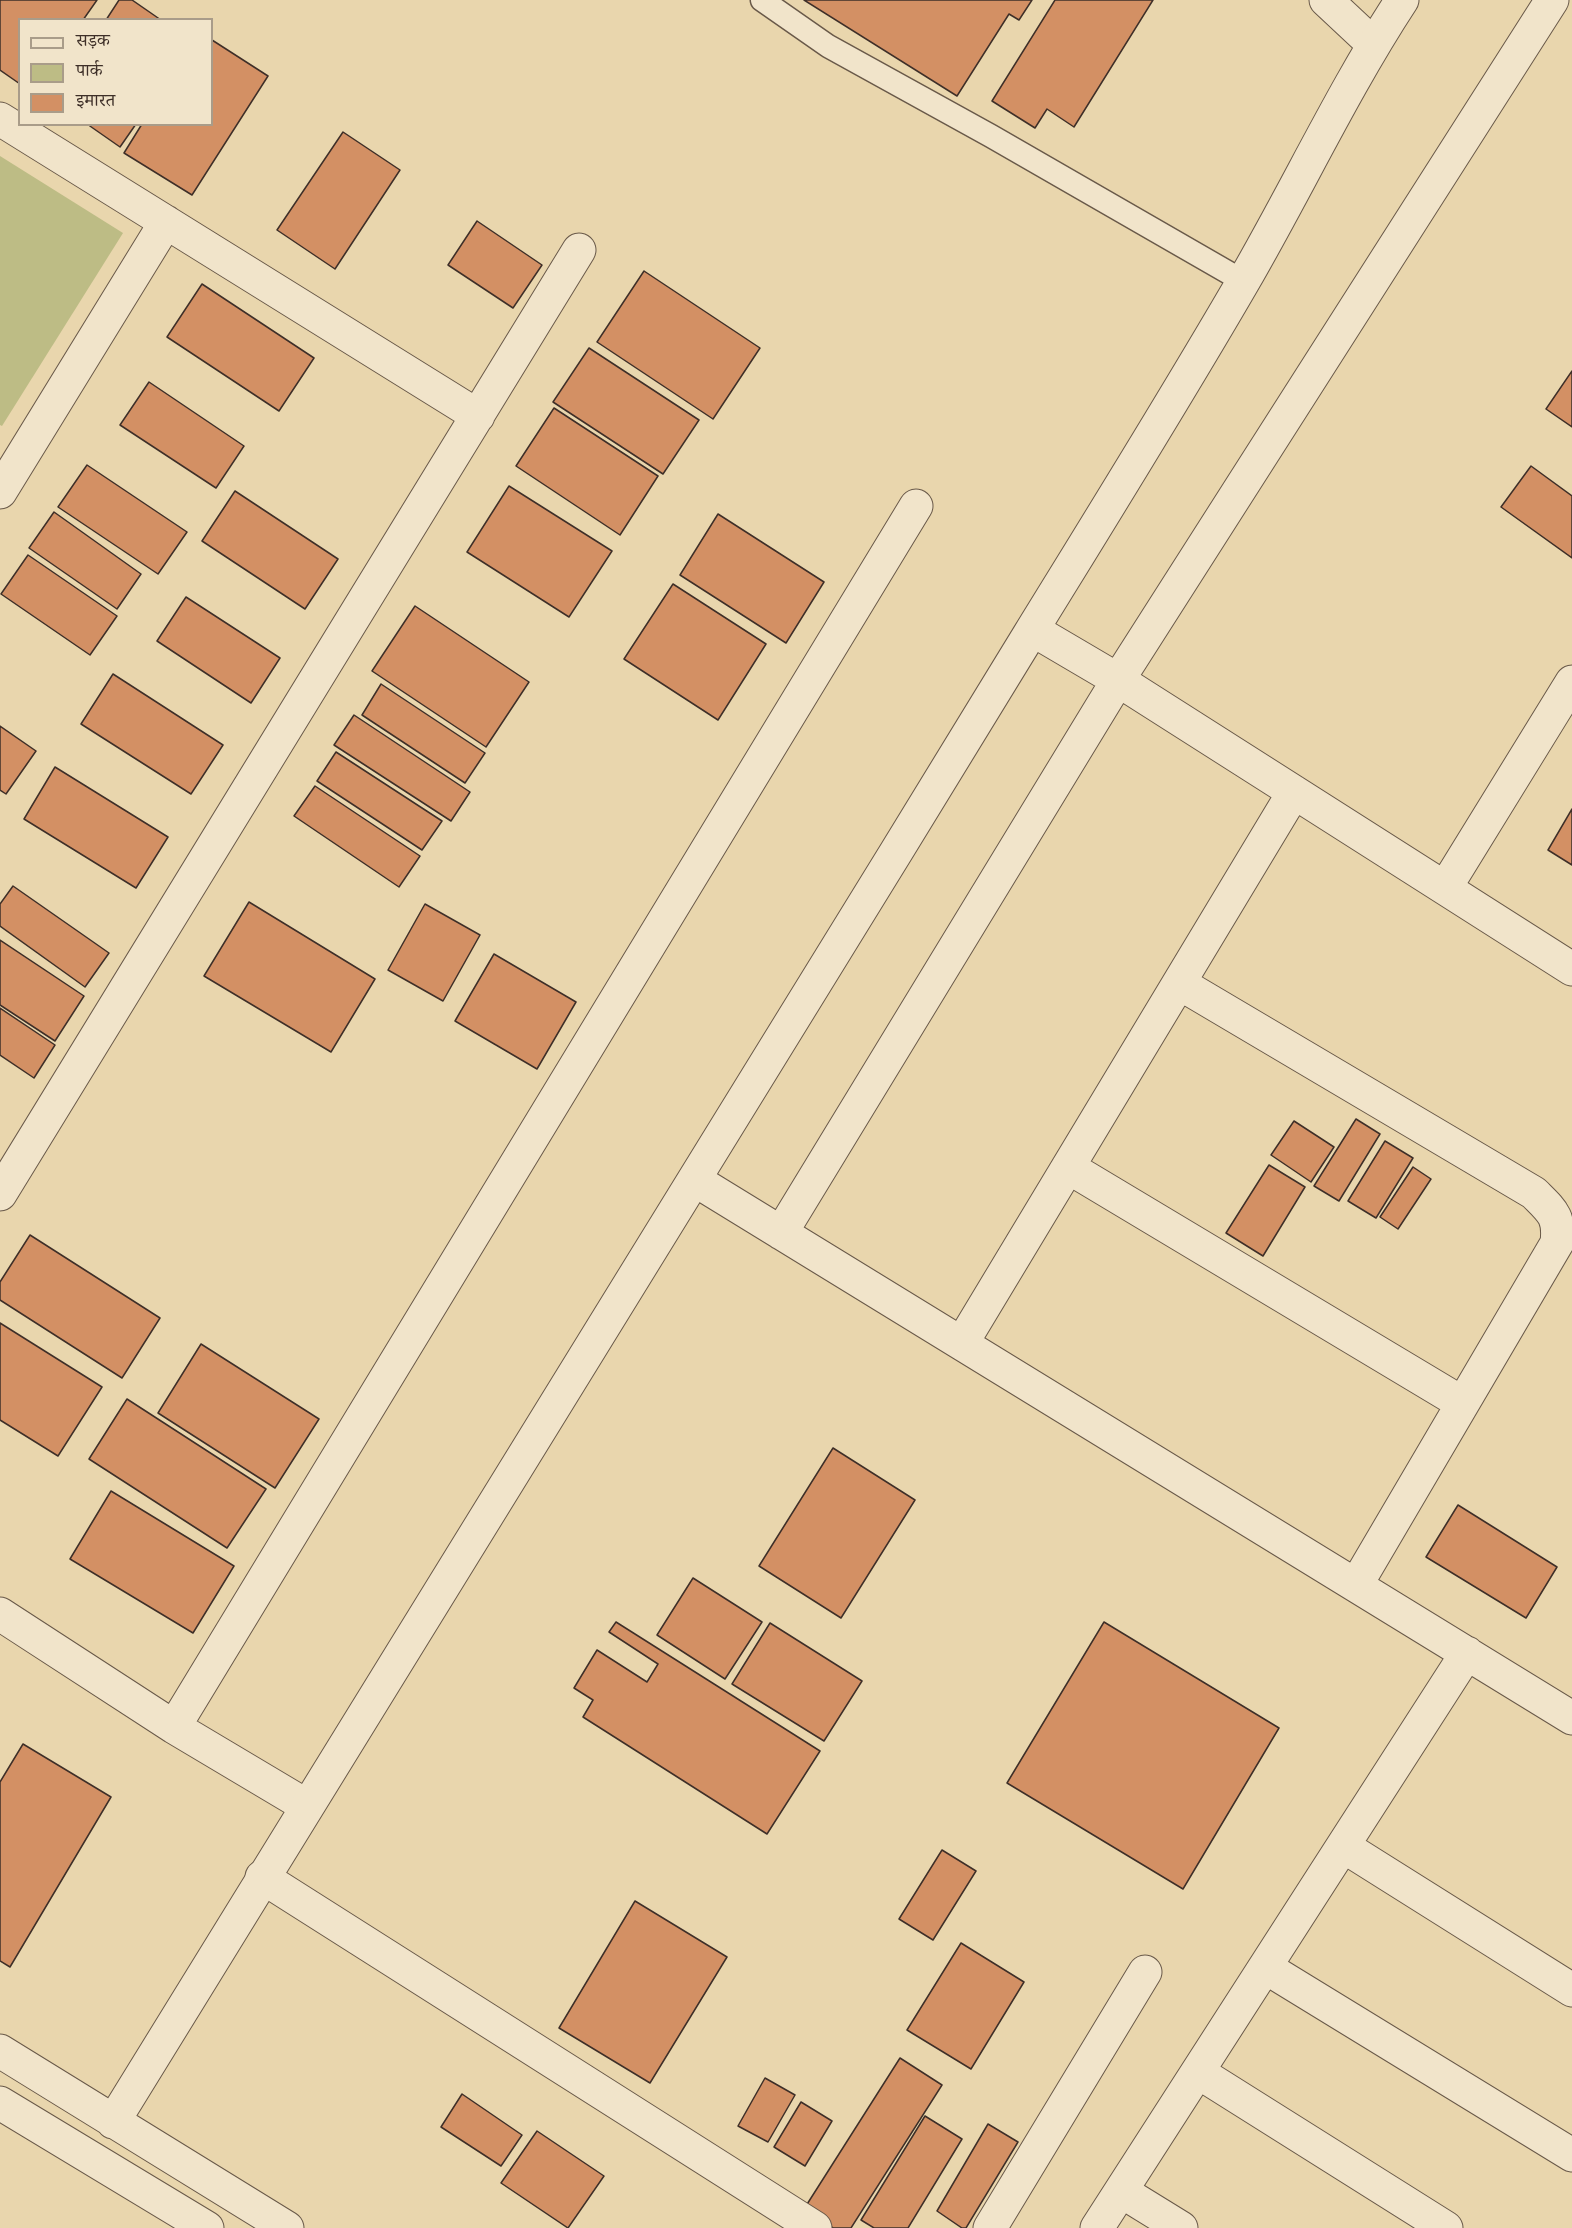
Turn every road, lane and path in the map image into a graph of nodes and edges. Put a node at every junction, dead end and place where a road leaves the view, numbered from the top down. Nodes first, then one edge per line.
1 (762, 0) edge
2 (1326, 0) edge
3 (1402, 0) edge
4 (1552, 0) edge
5 (1373, 44) junction
6 (0, 119) edge
7 (166, 222) junction
8 (579, 250) dead end
9 (1243, 281) junction
10 (478, 416) junction
11 (0, 492) edge
12 (916, 506) dead end
13 (1033, 630) junction
14 (1118, 680) junction
15 (1572, 682) edge
16 (1294, 792) junction
17 (1445, 888) junction
18 (1572, 969) edge
19 (1179, 982) junction
20 (1068, 1167) junction
21 (695, 1180) junction
22 (0, 1194) edge
23 (781, 1233) junction
24 (962, 1343) junction
25 (1462, 1403) junction
26 (1356, 1585) junction
27 (0, 1614) edge
28 (1467, 1653) junction
29 (1572, 1718) edge
30 (174, 1726) junction
31 (305, 1805) junction
32 (1343, 1846) junction
33 (262, 1876) junction
34 (1265, 1967) junction
35 (1145, 1972) dead end
36 (1572, 1990) edge
37 (0, 2052) edge
38 (1198, 2072) junction
39 (0, 2103) edge
40 (113, 2122) junction
41 (1572, 2155) edge
42 (1121, 2191) junction
43 (207, 2228) edge
44 (287, 2228) edge
45 (816, 2228) edge
46 (990, 2228) edge
47 (1097, 2228) edge
48 (1181, 2228) edge
49 (1446, 2228) edge

1 - 9 lane
2 - 5 street
3 - 5 street
4 - 14 street
5 - 9 street
6 - 7 street
7 - 10 street
7 - 11 street
8 - 10 street
9 - 13 street
10 - 22 street
12 - 30 street
13 - 14 street
13 - 21 street
14 - 16 street
14 - 23 street
15 - 17 street
16 - 17 street
16 - 19 street
17 - 18 street
19 - 20 street
19 - 25 street
20 - 24 street
20 - 25 street
21 - 23 street
21 - 31 street
23 - 24 street
24 - 26 street
25 - 26 street
26 - 28 street
27 - 30 street
28 - 29 street
28 - 32 street
30 - 31 street
31 - 33 street
32 - 34 street
32 - 36 street
33 - 40 street
33 - 45 street
34 - 38 street
34 - 41 street
35 - 46 street
37 - 40 street
38 - 42 street
38 - 49 street
39 - 43 street
40 - 44 street
42 - 47 street
42 - 48 street

